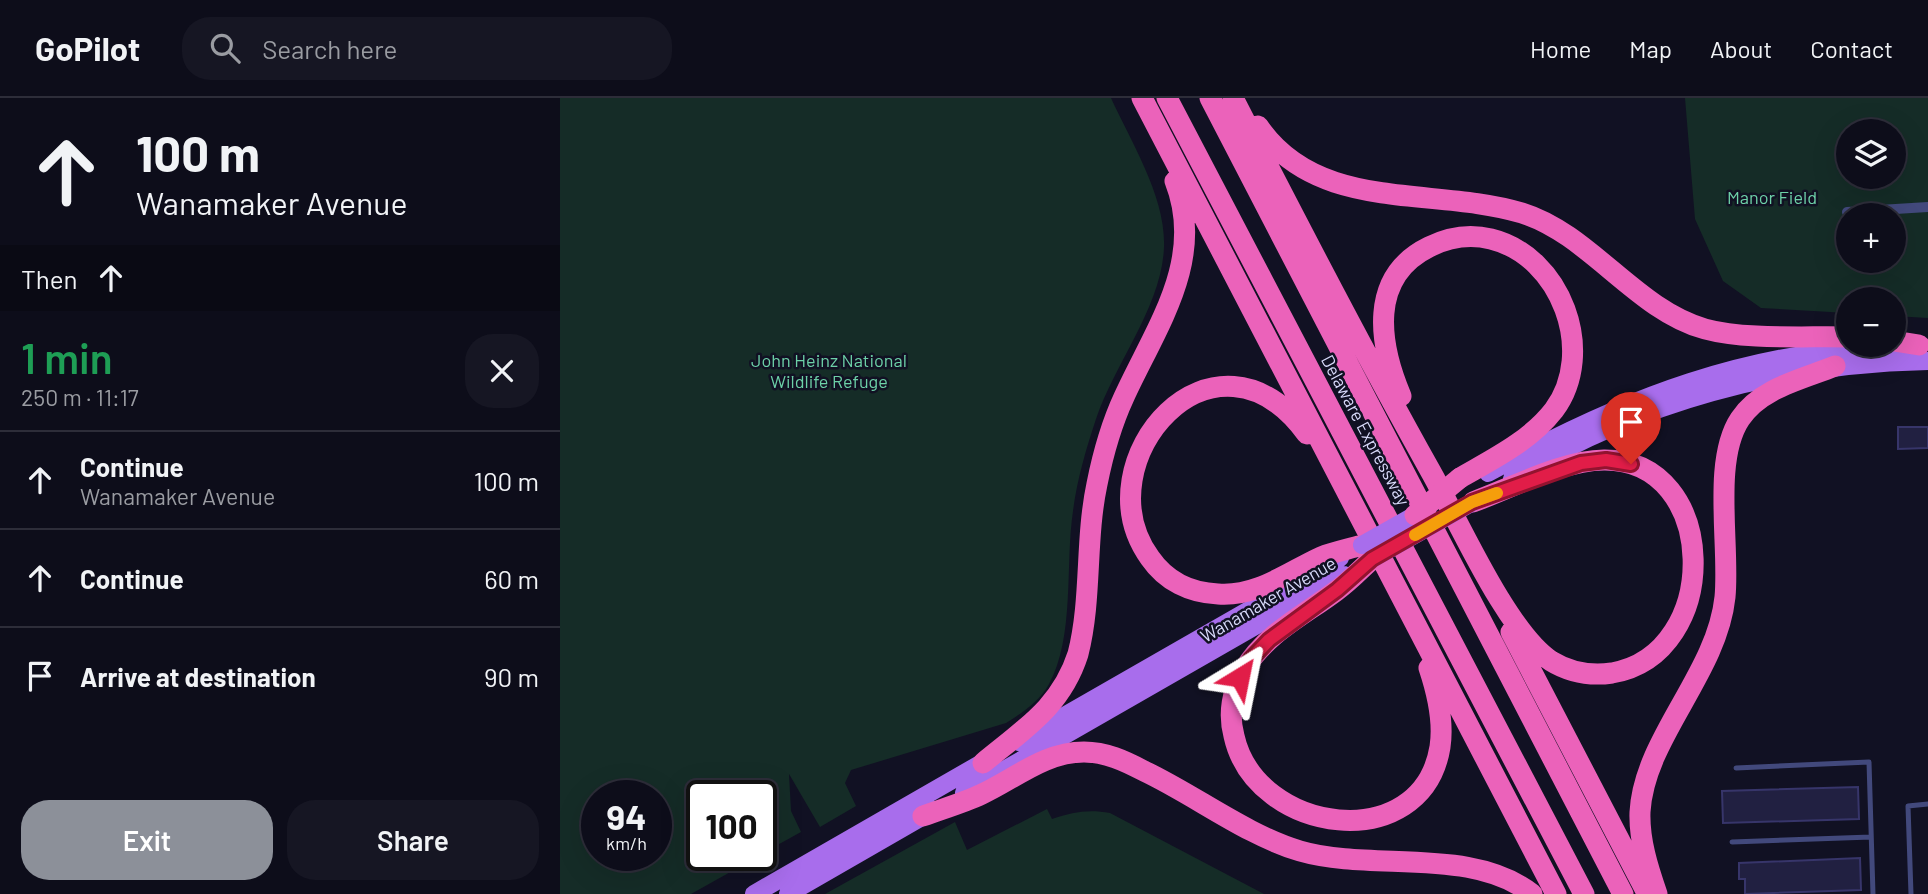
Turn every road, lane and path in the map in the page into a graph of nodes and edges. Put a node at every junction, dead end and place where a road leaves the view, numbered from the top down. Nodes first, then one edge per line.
1 (1142, 98) edge
2 (1167, 98) edge
3 (1210, 98) edge
4 (1233, 98) edge
5 (1239, 98) edge
6 (1928, 208) edge
7 (1906, 209) edge
8 (1836, 337) edge
9 (1906, 344) edge
10 (1925, 350) edge
11 (1835, 366) junction
12 (1430, 470) junction
13 (1465, 489) junction
14 (1353, 503) junction
15 (1415, 515) joint
16 (1367, 552) junction
17 (1477, 558) junction
18 (1405, 604) junction
19 (983, 763) junction
20 (1735, 768) dead end
21 (1928, 804) edge
22 (923, 816) junction
23 (1871, 837) junction
24 (1732, 842) dead end
25 (754, 894) edge
26 (788, 894) edge
27 (1532, 894) edge
28 (1556, 894) edge
29 (1584, 894) edge
30 (1623, 894) edge
31 (1647, 894) edge
32 (1657, 894) edge
33 (1873, 894) edge
34 (1911, 894) edge

1 - 14 highway
1 - 19 highway
2 - 29 highway, Delaware Expressway
3 - 30 highway, Delaware Expressway
4 - 12 highway
5 - 8 highway
6 - 7 street
9 - 10 highway
10 - 11 main road, Wanamaker Avenue
10 - 13 main road, Wanamaker Avenue
11 - 13 main road, Wanamaker Avenue
11 - 32 highway
12 - 13 highway
12 - 17 highway
13 - 15 highway, bridge
13 - 16 main road, Wanamaker Avenue, bridge
13 - 17 highway
14 - 16 highway
14 - 18 highway
15 - 16 main road, Wanamaker Avenue, bridge
16 - 18 highway
16 - 19 main road, Wanamaker Avenue
16 - 22 main road, Wanamaker Avenue
17 - 31 highway
18 - 28 highway
19 - 25 main road, Wanamaker Avenue
20 - 23 lane
21 - 34 lane
22 - 26 main road, Wanamaker Avenue
22 - 27 highway
23 - 24 lane
23 - 33 lane

